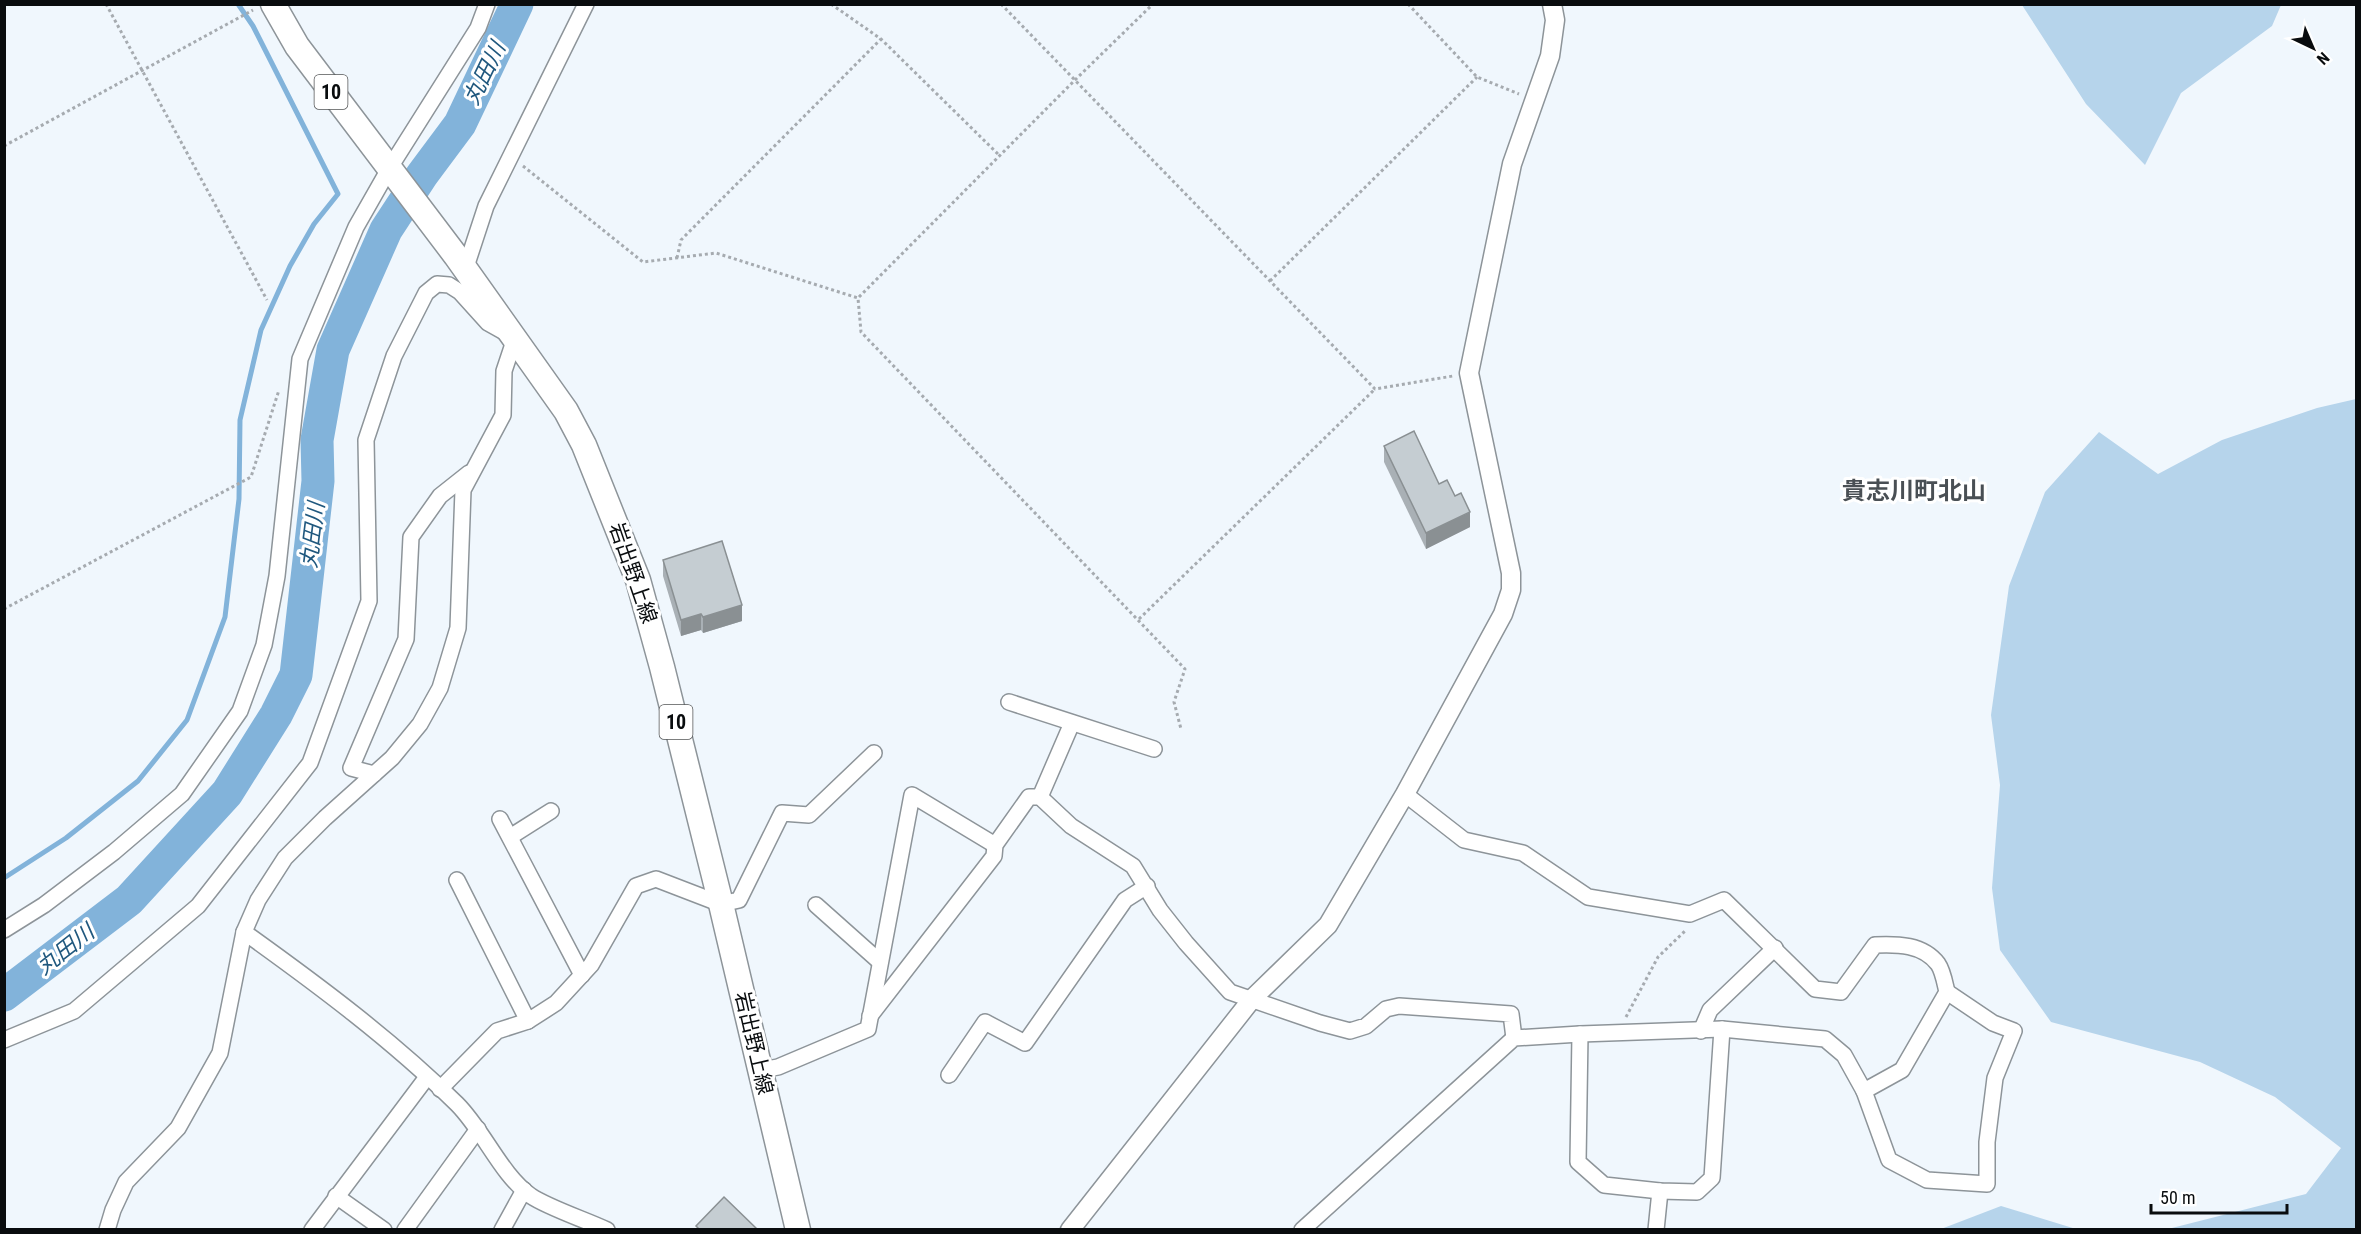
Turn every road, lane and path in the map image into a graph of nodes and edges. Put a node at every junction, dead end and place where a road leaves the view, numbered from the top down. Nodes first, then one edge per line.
1 (106, 4) edge
2 (262, 4) edge
3 (273, 4) edge
4 (488, 4) edge
5 (586, 4) edge
6 (831, 4) edge
7 (1001, 4) edge
8 (1153, 4) edge
9 (1408, 4) edge
10 (1552, 4) edge
11 (881, 39) junction
12 (142, 72) junction
13 (1477, 77) junction
14 (1075, 80) junction
15 (1534, 100) junction
16 (4, 146) edge
17 (512, 156) junction
18 (1000, 156) junction
19 (392, 173) junction
20 (677, 258) junction
21 (460, 263) junction
22 (1270, 281) junction
23 (858, 298) junction
24 (267, 300) dead end
25 (514, 338) junction
26 (1469, 373) junction
27 (1375, 389) junction
28 (278, 390) dead end
29 (474, 469) junction
30 (4, 609) edge
31 (1139, 619) junction
32 (1009, 702) dead end
33 (1072, 723) junction
34 (1181, 729) dead end
35 (1154, 749) dead end
36 (874, 753) dead end
37 (374, 774) junction
38 (1405, 794) junction
39 (1040, 797) junction
40 (551, 811) dead end
41 (500, 819) dead end
42 (510, 837) junction
43 (995, 845) junction
44 (457, 880) dead end
45 (1147, 886) junction
46 (721, 904) junction
47 (816, 905) dead end
48 (1690, 914) junction
49 (4, 930) edge
50 (244, 932) junction
51 (1775, 948) junction
52 (880, 962) junction
53 (582, 975) junction
54 (1947, 992) junction
55 (1252, 999) junction
56 (870, 1016) junction
57 (528, 1021) junction
58 (1722, 1029) junction
59 (1701, 1031) junction
60 (1580, 1034) junction
61 (1624, 1034) junction
62 (1514, 1038) junction
63 (4, 1040) edge
64 (761, 1070) junction
65 (949, 1075) dead end
66 (427, 1077) junction
67 (440, 1089) junction
68 (1864, 1091) junction
69 (478, 1128) junction
70 (524, 1190) junction
71 (1660, 1191) junction
72 (336, 1196) junction
73 (1076, 1227) edge
74 (107, 1230) edge
75 (312, 1230) edge
76 (384, 1230) edge
77 (405, 1230) edge
78 (502, 1230) edge
79 (607, 1230) edge
80 (798, 1230) edge
81 (1302, 1230) edge
82 (1656, 1230) edge

1 - 12 path
2 - 12 path
3 - 19 main road, 岩出野上線 / 10
4 - 19 street
5 - 17 street
6 - 11 path
7 - 14 path
8 - 14 path
9 - 13 path
10 - 15 street
11 - 18 path
11 - 20 path
12 - 16 path
12 - 24 path
13 - 15 path
13 - 22 path
14 - 18 path
14 - 22 path
15 - 26 street
17 - 20 path
17 - 21 street
18 - 23 path
19 - 21 main road, 岩出野上線 / 10
19 - 49 street
20 - 23 path
21 - 25 main road, 岩出野上線 / 10
22 - 27 path
23 - 31 path
25 - 29 street
25 - 46 main road, 岩出野上線 / 10
25 - 63 street
26 - 27 path
26 - 38 street
27 - 31 path
28 - 30 path
29 - 37 street
29 - 37 street
31 - 34 path
32 - 33 street
33 - 35 street
33 - 39 street
36 - 46 street
37 - 50 street
38 - 48 street
38 - 55 street
39 - 43 street
39 - 45 street
40 - 42 street
41 - 42 street
42 - 53 street
43 - 52 street
43 - 56 street
44 - 57 street
45 - 55 street
45 - 65 street
46 - 53 street
46 - 64 main road, 岩出野上線 / 10
47 - 52 street
48 - 51 street
48 - 61 path
50 - 66 street
50 - 74 street
51 - 54 street
51 - 59 street
52 - 56 street
53 - 57 street
54 - 68 street
54 - 68 street
55 - 62 street
55 - 73 street
56 - 64 street
57 - 67 street
58 - 59 street
58 - 68 street
58 - 71 street
59 - 61 street
60 - 61 street
60 - 62 street
60 - 71 street
62 - 81 street
64 - 80 main road, 岩出野上線 / 10
66 - 67 street
66 - 72 street
67 - 69 street
69 - 70 street
69 - 77 street
70 - 78 street
70 - 79 street
71 - 82 street
72 - 75 street
72 - 76 street

